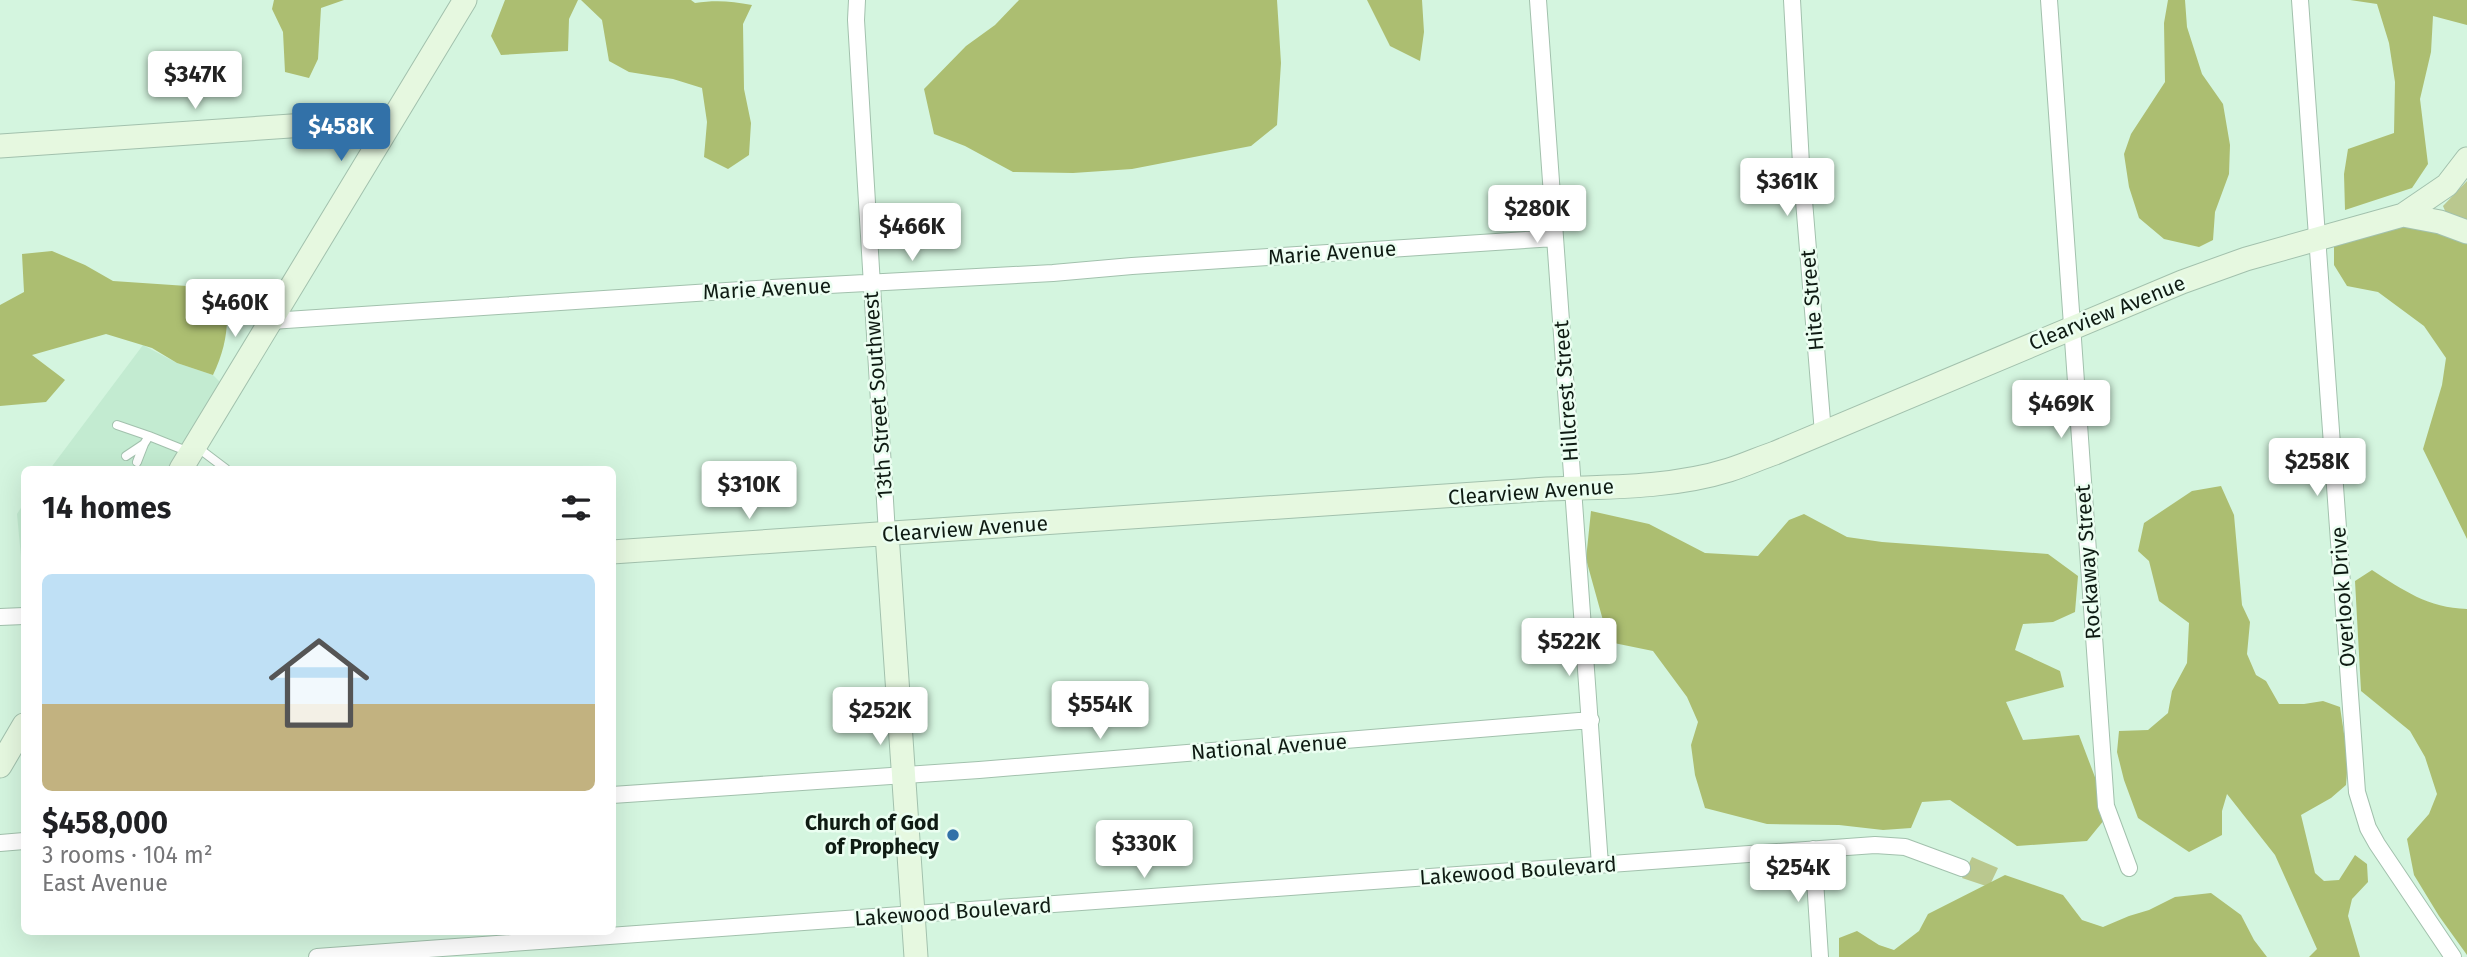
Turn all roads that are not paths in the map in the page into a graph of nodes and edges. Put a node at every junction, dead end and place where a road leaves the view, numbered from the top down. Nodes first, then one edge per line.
1 (465, 0) edge
2 (857, 0) edge
3 (1538, 0) edge
4 (1791, 0) edge
5 (2049, 0) edge
6 (2301, 0) edge
7 (393, 119) junction
8 (0, 146) edge
9 (2467, 159) edge
10 (2403, 215) junction
11 (2467, 232) edge
12 (1555, 238) junction
13 (2317, 239) junction
14 (871, 284) junction
15 (271, 321) junction
16 (2071, 328) junction
17 (117, 425) dead end
18 (1823, 433) junction
19 (149, 436) junction
20 (144, 444) junction
21 (125, 456) dead end
22 (189, 456) edge
23 (137, 462) dead end
24 (217, 466) edge
25 (1573, 488) junction
26 (887, 534) junction
27 (616, 552) edge
28 (21, 616) edge
29 (0, 617) edge
30 (1591, 720) junction
31 (21, 730) edge
32 (0, 766) edge
33 (904, 775) junction
34 (616, 795) edge
35 (21, 841) edge
36 (0, 843) edge
37 (1813, 849) junction
38 (1600, 865) junction
39 (1962, 868) dead end
40 (2129, 868) dead end
41 (914, 914) junction
42 (317, 957) edge
43 (916, 957) edge
44 (1820, 957) edge
45 (2453, 957) edge

1 - 7 street
2 - 14 street, 13th Street Southwest
3 - 12 street, Hillcrest Street
4 - 18 street, Hite Street
5 - 16 street, Rockaway Street
6 - 13 street, Overlook Drive
7 - 8 street
7 - 15 street
9 - 10 street, Clearview Avenue
10 - 11 street, Clearview Avenue
10 - 13 street, Clearview Avenue
12 - 14 street, Marie Avenue
12 - 25 street, Hillcrest Street
13 - 16 street, Clearview Avenue
13 - 45 street, Overlook Drive
14 - 15 street, Marie Avenue
14 - 26 street, 13th Street Southwest
15 - 22 street
16 - 18 street, Clearview Avenue
16 - 40 street, Rockaway Street
17 - 19 lane
18 - 25 street, Clearview Avenue
19 - 20 lane
19 - 22 lane
20 - 21 lane
20 - 23 lane
22 - 24 lane
25 - 26 street, Clearview Avenue
25 - 30 street, Hillcrest Street
26 - 27 street, Clearview Avenue
26 - 33 street, 13th Street Southwest
28 - 29 street
30 - 33 street, National Avenue
30 - 38 street, Hillcrest Street
31 - 32 street
33 - 34 street, National Avenue
33 - 41 street, 13th Street Southwest
35 - 36 street
37 - 38 street, Lakewood Boulevard
37 - 39 street, Lakewood Boulevard
37 - 44 street
38 - 41 street, Lakewood Boulevard
41 - 42 street, Lakewood Boulevard
41 - 43 street, 13th Street Southwest

